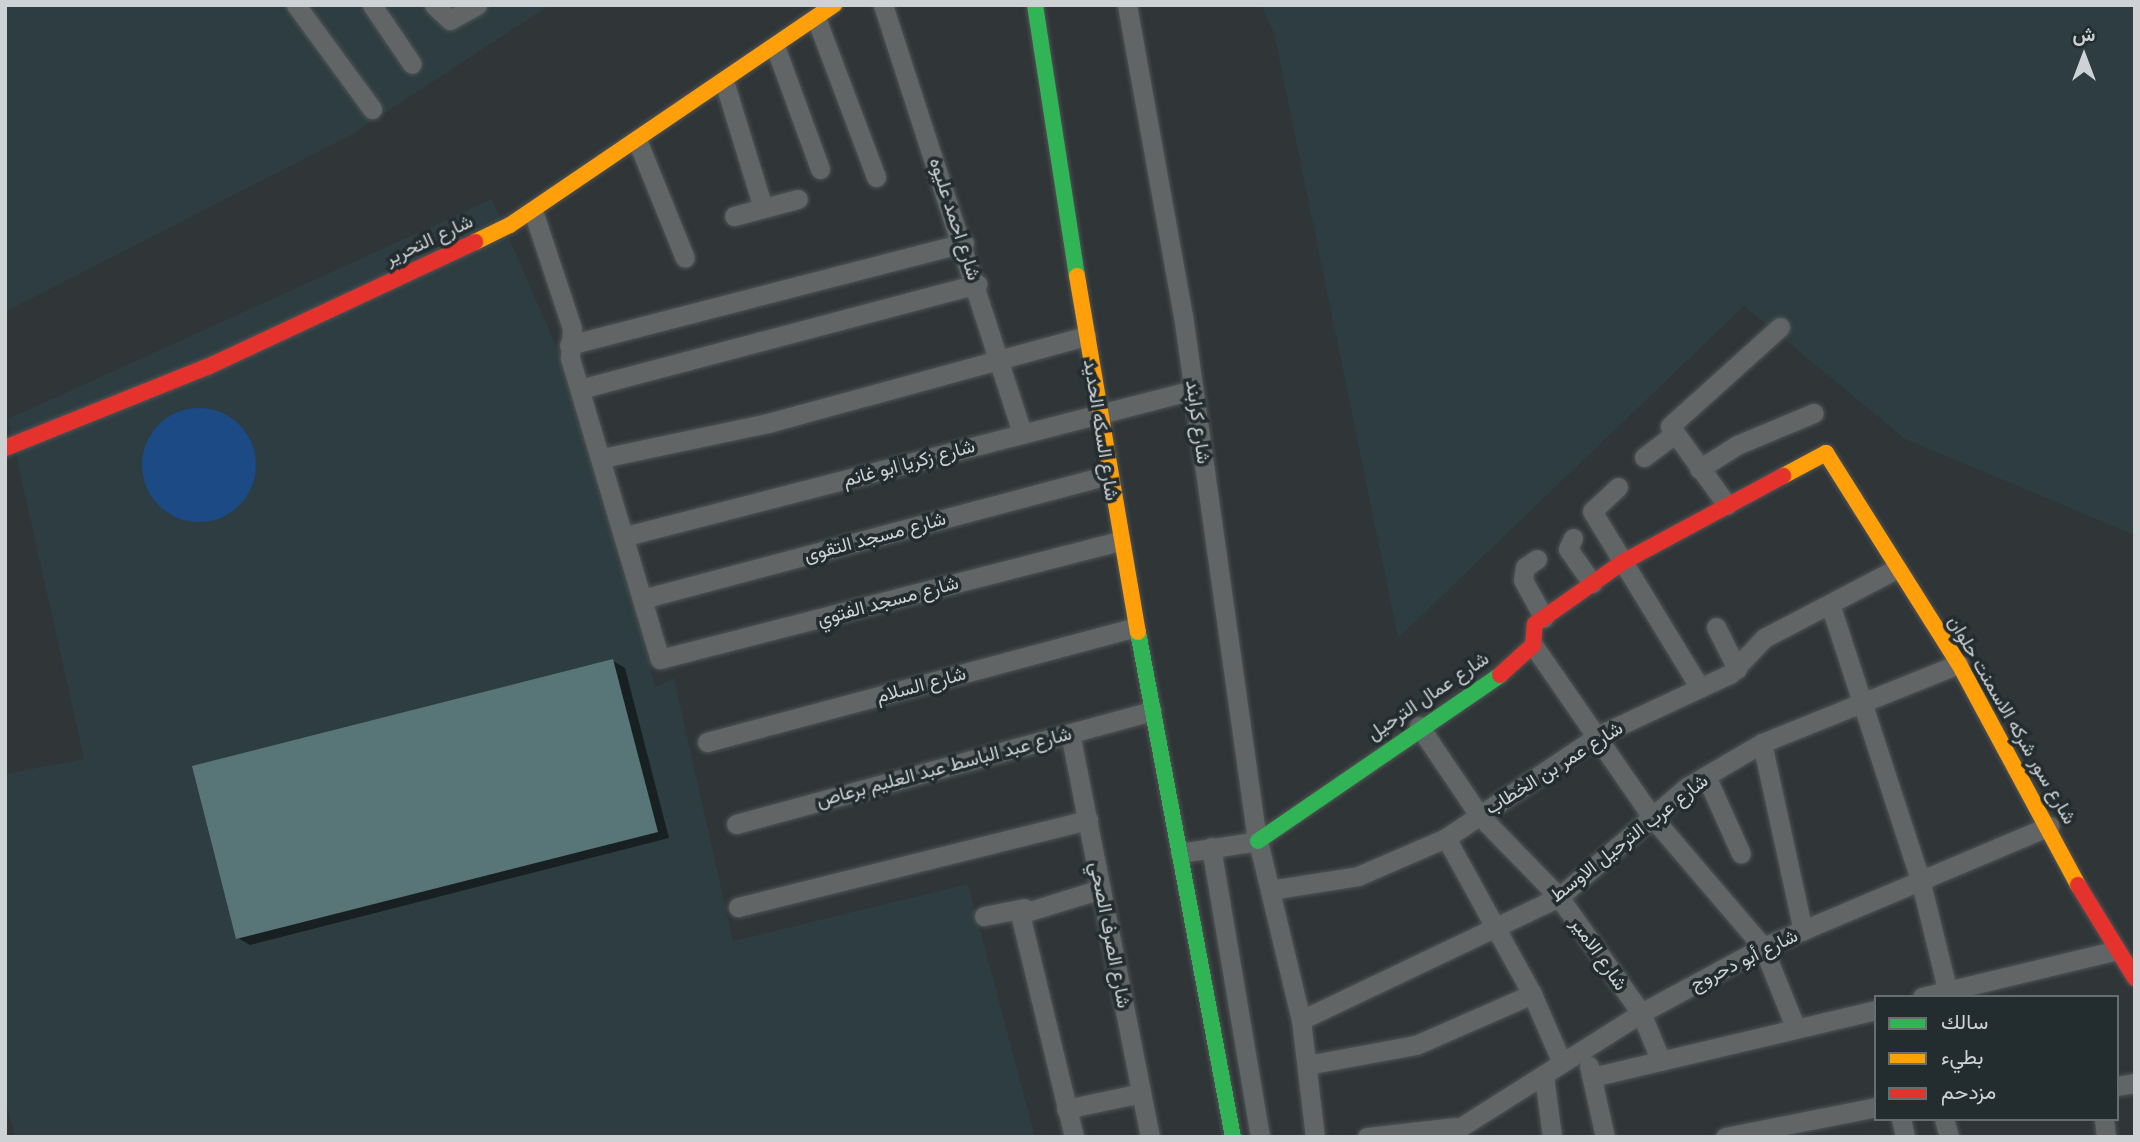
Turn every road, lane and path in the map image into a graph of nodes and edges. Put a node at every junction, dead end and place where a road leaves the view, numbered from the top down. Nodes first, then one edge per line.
1 (296, 5) edge
2 (372, 5) edge
3 (434, 5) edge
4 (477, 5) edge
5 (834, 5) edge
6 (883, 5) edge
7 (1035, 5) edge
8 (1127, 5) edge
9 (816, 18) junction
10 (775, 46) junction
11 (412, 64) dead end
12 (724, 81) junction
13 (372, 108) dead end
14 (637, 140) junction
15 (820, 169) dead end
16 (876, 177) dead end
17 (798, 199) dead end
18 (763, 208) junction
19 (533, 211) junction
20 (734, 216) dead end
21 (964, 243) junction
22 (685, 258) dead end
23 (977, 284) junction
24 (1780, 327) dead end
25 (1086, 336) junction
26 (569, 345) junction
27 (1000, 360) junction
28 (580, 389) junction
29 (1193, 390) junction
30 (1099, 414) junction
31 (1814, 414) dead end
32 (1022, 434) junction
33 (1674, 434) junction
34 (5, 448) edge
35 (1823, 453) joint
36 (1644, 457) dead end
37 (602, 458) junction
38 (1699, 469) junction
39 (1108, 475) junction
40 (1618, 487) dead end
41 (1727, 505) junction
42 (626, 536) junction
43 (1573, 538) dead end
44 (1119, 541) junction
45 (1537, 559) dead end
46 (1623, 562) junction
47 (1896, 569) junction
48 (1592, 583) junction
49 (642, 599) junction
50 (1830, 604) junction
51 (1544, 618) junction
52 (1135, 627) junction
53 (1716, 627) dead end
54 (1532, 645) junction
55 (1959, 664) junction
56 (1737, 669) junction
57 (1700, 688) junction
58 (1859, 705) junction
59 (1153, 711) junction
60 (1419, 726) junction
61 (1070, 733) junction
62 (1600, 735) junction
63 (707, 742) dead end
64 (1762, 743) junction
65 (1706, 776) junction
66 (1479, 815) junction
67 (1652, 817) junction
68 (1087, 820) junction
69 (736, 824) dead end
70 (2049, 826) junction
71 (1446, 838) junction
72 (1258, 840) junction
73 (1211, 847) junction
74 (1180, 853) junction
75 (1741, 854) dead end
76 (1921, 883) junction
77 (1101, 889) junction
78 (1270, 890) junction
79 (1559, 897) junction
80 (738, 907) dead end
81 (1024, 908) junction
82 (984, 916) dead end
83 (1497, 929) junction
84 (1803, 931) junction
85 (1763, 947) junction
86 (2113, 951) junction
87 (2135, 978) edge
88 (1958, 990) edge
89 (1532, 993) junction
90 (1932, 995) edge
91 (1874, 1010) edge
92 (1642, 1013) junction
93 (1301, 1020) junction
94 (1796, 1029) junction
95 (1584, 1049) junction
96 (1661, 1061) junction
97 (1562, 1063) junction
98 (1307, 1065) junction
99 (1544, 1076) junction
100 (1592, 1077) junction
101 (1141, 1093) junction
102 (1874, 1107) edge
103 (1066, 1109) junction
104 (1777, 1131) edge
105 (1450, 1132) edge
106 (1074, 1137) edge
107 (1150, 1137) edge
108 (1233, 1137) edge
109 (1261, 1137) edge
110 (1315, 1137) edge
111 (1367, 1137) edge
112 (1552, 1137) edge
113 (1605, 1137) edge
114 (1726, 1137) edge

1 - 13 street
2 - 11 street
3 - 4 street
5 - 9 street, شارع التحرير
6 - 21 street, شارع احمد عليوه
7 - 25 street, شارع السكه الحديد
8 - 29 street, شارع كرابند
9 - 10 street, شارع التحرير
9 - 16 street
10 - 12 street, شارع التحرير
10 - 15 street
12 - 14 street, شارع التحرير
12 - 18 street
14 - 19 street, شارع التحرير
14 - 22 street
17 - 18 street
18 - 20 street
19 - 26 street
19 - 34 street, شارع التحرير
21 - 23 street, شارع احمد عليوه
21 - 26 street
23 - 27 street, شارع احمد عليوه
23 - 28 street
24 - 33 street
25 - 27 street
25 - 30 street, شارع السكه الحديد
26 - 28 street
27 - 32 street, شارع احمد عليوه
27 - 37 street
28 - 37 street
29 - 30 street, شارع زكريا ابو غانم
29 - 72 street, شارع كرابند
30 - 32 street, شارع زكريا ابو غانم
30 - 39 street, شارع السكه الحديد
31 - 38 street
32 - 42 street, شارع زكريا ابو غانم
33 - 36 street
33 - 38 street
35 - 41 street, شارع عمال الترحيل
35 - 47 street, شارع سور شركه الاسمنت حلوان
37 - 42 street
38 - 41 street
39 - 44 street, شارع السكه الحديد
39 - 49 street, شارع مسجد التقوى
40 - 46 street
41 - 46 street, شارع عمال الترحيل
42 - 49 street
43 - 48 street
44 - 49 street, شارع مسجد الفتوي
44 - 52 street, شارع السكه الحديد
45 - 51 street
46 - 48 street, شارع عمال الترحيل
46 - 57 street
47 - 50 street, شارع عمر بن الخطاب
47 - 55 street, شارع سور شركه الاسمنت حلوان
48 - 51 street, شارع عمال الترحيل
50 - 56 street, شارع عمر بن الخطاب
50 - 58 street
51 - 54 street, شارع عمال الترحيل
52 - 59 street, شارع السكه الحديد
52 - 63 street, شارع السلام
53 - 56 street
54 - 60 street, شارع عمال الترحيل
54 - 62 street
55 - 58 street, شارع عرب الترحيل الاوسط
55 - 70 street, شارع سور شركه الاسمنت حلوان
56 - 57 street, شارع عمر بن الخطاب
57 - 62 street, شارع عمر بن الخطاب
58 - 64 street, شارع عرب الترحيل الاوسط
58 - 76 street
59 - 61 street, شارع عبد الباسط عبد العليم برعاص
59 - 74 street, شارع السكه الحديد
60 - 66 street, شارع الامير
60 - 72 street, شارع عمال الترحيل
61 - 68 street, شارع الصرف الصحي
61 - 69 street, شارع عبد الباسط عبد العليم برعاص
62 - 66 street, شارع عمر بن الخطاب
62 - 67 street
64 - 65 street, شارع عرب الترحيل الاوسط
64 - 84 street
65 - 67 street, شارع عرب الترحيل الاوسط
65 - 75 street
66 - 71 street, شارع عمر بن الخطاب
66 - 79 street, شارع الامير
67 - 79 street, شارع عرب الترحيل الاوسط
67 - 85 street
68 - 77 street, شارع الصرف الصحي
68 - 80 street
70 - 76 street, شارع أبو دحروج
70 - 86 street, شارع سور شركه الاسمنت حلوان
71 - 78 street, شارع عمر بن الخطاب
71 - 83 street
72 - 73 street
72 - 78 street
73 - 74 street
73 - 109 street
74 - 108 street, شارع السكه الحديد
76 - 84 street, شارع أبو دحروج
76 - 88 street
77 - 81 street
77 - 101 street, شارع الصرف الصحي
78 - 93 street
79 - 83 street, شارع عرب الترحيل الاوسط
79 - 92 street, شارع الامير
81 - 82 street
81 - 103 street
83 - 89 street
83 - 93 street, شارع عرب الترحيل الاوسط
84 - 85 street, شارع أبو دحروج
85 - 92 street, شارع أبو دحروج
85 - 94 street
86 - 87 street, شارع سور شركه الاسمنت حلوان
86 - 88 street
88 - 90 street
89 - 97 street
89 - 98 street
91 - 94 street
92 - 95 street, شارع أبو دحروج
92 - 96 street, شارع الامير
93 - 98 street
94 - 96 street
95 - 97 street, شارع أبو دحروج
95 - 100 street
96 - 100 street
97 - 99 street, شارع أبو دحروج
98 - 110 street
99 - 105 street, شارع أبو دحروج
99 - 112 street
100 - 113 street
101 - 103 street
101 - 107 street, شارع الصرف الصحي
102 - 104 street
103 - 106 street
104 - 114 street
105 - 111 street, شارع أبو دحروج

